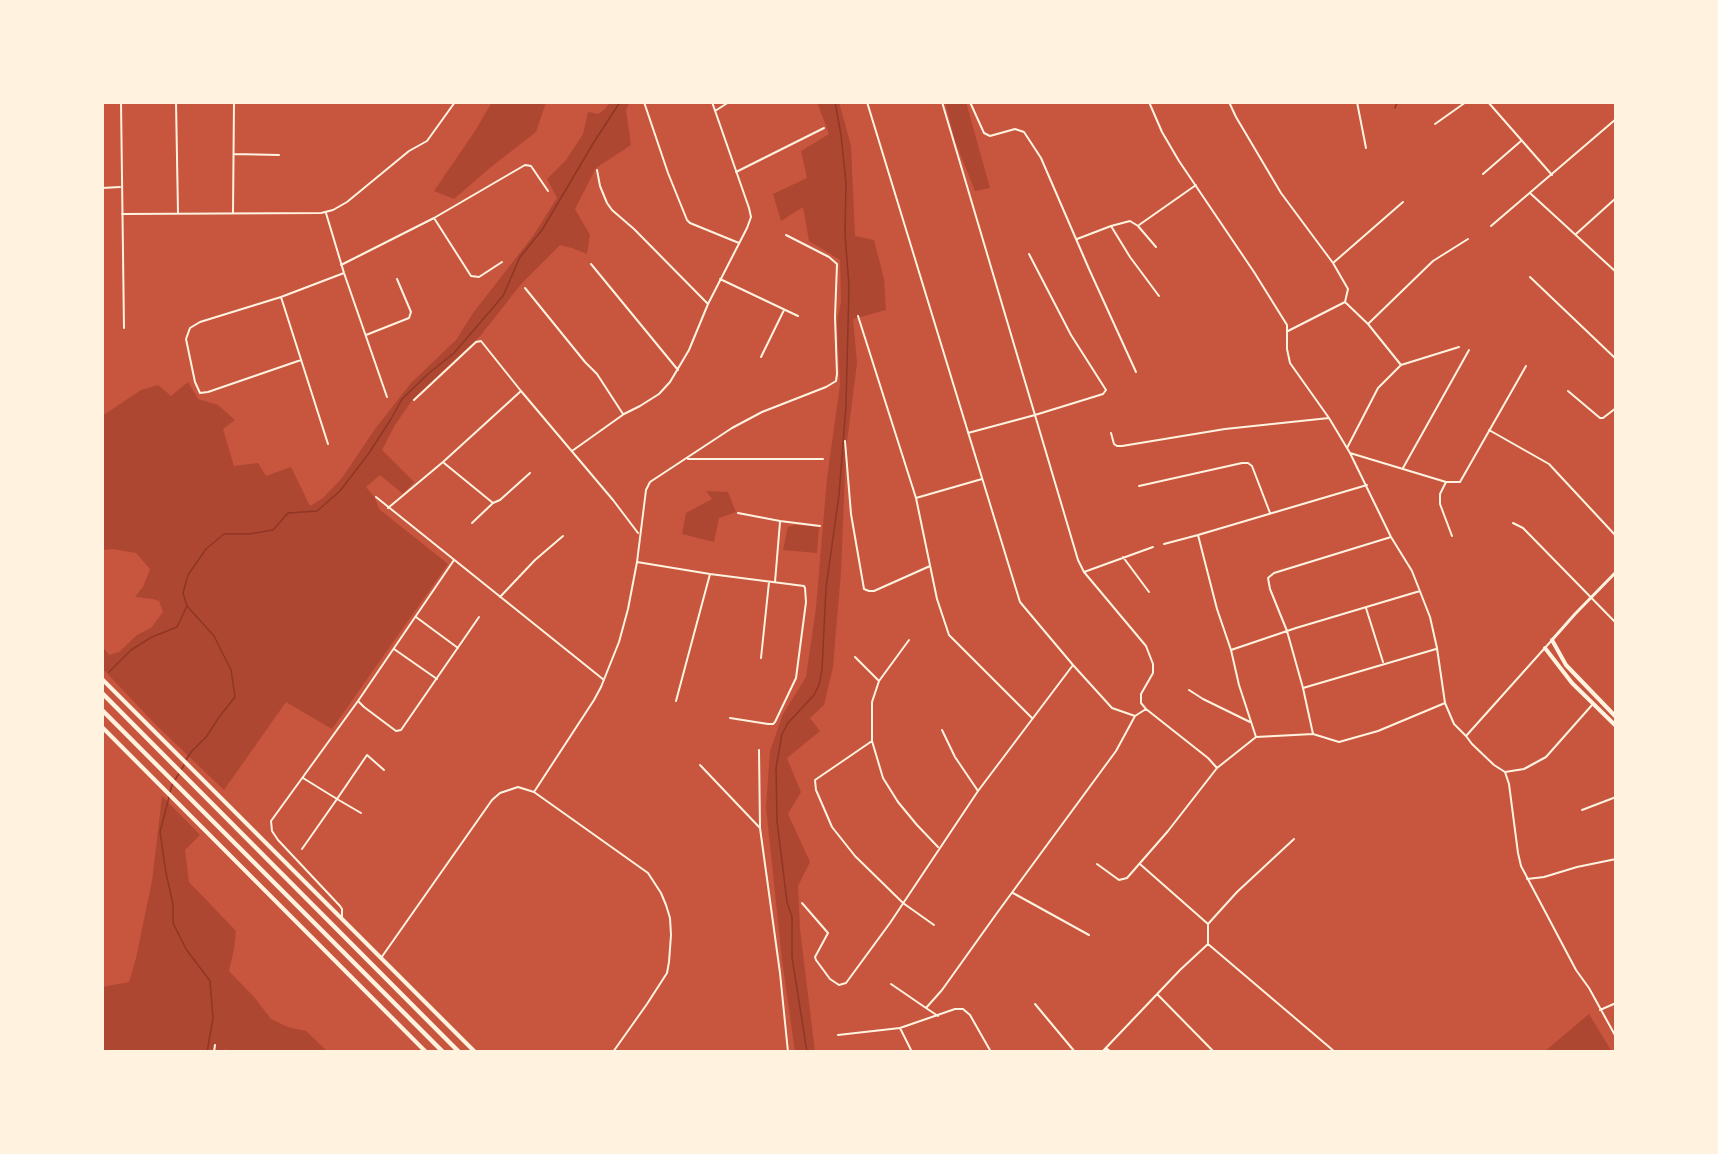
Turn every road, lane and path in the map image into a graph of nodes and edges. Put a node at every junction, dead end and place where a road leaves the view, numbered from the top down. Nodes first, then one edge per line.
1 (121, 102) edge
2 (176, 102) edge
3 (234, 102) edge
4 (454, 102) edge
5 (644, 102) edge
6 (712, 102) edge
7 (729, 102) edge
8 (867, 102) edge
9 (942, 102) edge
10 (970, 102) edge
11 (1149, 102) edge
12 (1229, 102) edge
13 (1357, 102) edge
14 (1466, 102) edge
15 (1488, 102) edge
16 (715, 111) junction
17 (1616, 119) edge
18 (1436, 124) dead end
19 (824, 128) dead end
20 (1521, 141) junction
21 (1366, 148) dead end
22 (234, 154) junction
23 (279, 155) dead end
24 (597, 170) dead end
25 (736, 172) junction
26 (1483, 174) dead end
27 (1552, 175) junction
28 (1196, 185) junction
29 (121, 187) junction
30 (102, 188) edge
31 (548, 191) dead end
32 (1531, 194) junction
33 (1616, 198) edge
34 (1403, 202) dead end
35 (178, 213) junction
36 (233, 213) junction
37 (326, 213) junction
38 (122, 214) junction
39 (434, 218) junction
40 (1111, 226) junction
41 (1138, 226) junction
42 (1491, 226) dead end
43 (1576, 234) junction
44 (786, 235) dead end
45 (1076, 239) junction
46 (1468, 239) dead end
47 (739, 243) junction
48 (1156, 246) dead end
49 (1029, 254) dead end
50 (502, 262) dead end
51 (1333, 263) junction
52 (591, 264) dead end
53 (341, 265) junction
54 (1616, 272) edge
55 (344, 273) junction
56 (1530, 277) dead end
57 (398, 279) dead end
58 (720, 279) junction
59 (525, 288) dead end
60 (1159, 296) dead end
61 (281, 297) junction
62 (1345, 302) junction
63 (708, 303) junction
64 (784, 310) junction
65 (798, 316) dead end
66 (858, 316) dead end
67 (1368, 324) junction
68 (123, 328) dead end
69 (1288, 331) junction
70 (366, 335) junction
71 (1459, 347) dead end
72 (1469, 350) dead end
73 (761, 357) dead end
74 (1616, 359) edge
75 (301, 360) junction
76 (1401, 365) junction
77 (1526, 366) dead end
78 (678, 369) junction
79 (1136, 372) dead end
80 (521, 391) junction
81 (1568, 391) dead end
82 (387, 397) dead end
83 (414, 400) dead end
84 (1616, 408) edge
85 (624, 414) junction
86 (1035, 416) junction
87 (1329, 418) junction
88 (1489, 430) junction
89 (968, 433) junction
90 (1111, 434) dead end
91 (845, 441) dead end
92 (328, 444) dead end
93 (1347, 448) junction
94 (572, 451) junction
95 (1350, 453) junction
96 (686, 459) junction
97 (823, 459) dead end
98 (443, 462) junction
99 (1403, 468) junction
100 (530, 473) dead end
101 (982, 479) junction
102 (1446, 482) junction
103 (1367, 485) junction
104 (1138, 486) dead end
105 (376, 497) dead end
106 (916, 498) junction
107 (493, 502) junction
108 (388, 508) junction
109 (738, 513) dead end
110 (1270, 513) junction
111 (780, 521) junction
112 (1513, 523) dead end
113 (472, 524) dead end
114 (820, 526) dead end
115 (639, 534) junction
116 (1198, 535) junction
117 (563, 536) dead end
118 (1452, 536) dead end
119 (1616, 536) edge
120 (1391, 537) junction
121 (1164, 544) dead end
122 (1153, 547) dead end
123 (1123, 557) junction
124 (454, 560) junction
125 (637, 562) junction
126 (930, 566) junction
127 (1084, 572) junction
128 (1616, 572) edge
129 (710, 574) junction
130 (769, 582) junction
131 (775, 582) junction
132 (1420, 591) junction
133 (1149, 592) dead end
134 (500, 597) junction
135 (1590, 598) junction
136 (1366, 608) junction
137 (416, 617) junction
138 (479, 617) dead end
139 (1616, 623) edge
140 (1287, 631) junction
141 (909, 640) dead end
142 (1552, 640) junction
143 (458, 648) junction
144 (1437, 648) junction
145 (1545, 648) junction
146 (394, 649) junction
147 (1231, 650) junction
148 (855, 657) dead end
149 (760, 658) dead end
150 (1383, 663) junction
151 (1073, 665) junction
152 (102, 679) edge
153 (437, 680) junction
154 (604, 680) junction
155 (879, 681) junction
156 (1303, 688) junction
157 (1189, 690) dead end
158 (102, 693) edge
159 (358, 701) junction
160 (676, 701) dead end
161 (1445, 703) junction
162 (1593, 704) junction
163 (1146, 709) junction
164 (102, 710) edge
165 (1136, 716) junction
166 (1616, 717) edge
167 (730, 718) dead end
168 (1032, 718) junction
169 (1250, 722) junction
170 (1616, 726) edge
171 (102, 727) edge
172 (942, 730) dead end
173 (1313, 735) junction
174 (1466, 736) junction
175 (1256, 737) junction
176 (872, 741) junction
177 (759, 750) dead end
178 (700, 765) dead end
179 (1217, 768) junction
180 (384, 770) dead end
181 (1505, 772) junction
182 (303, 778) junction
183 (978, 791) junction
184 (534, 792) junction
185 (1616, 797) edge
186 (337, 799) junction
187 (1582, 810) dead end
188 (361, 813) dead end
189 (760, 828) junction
190 (1294, 839) dead end
191 (939, 848) junction
192 (302, 849) dead end
193 (1616, 859) edge
194 (1097, 864) dead end
195 (1140, 864) junction
196 (1527, 879) junction
197 (1012, 892) junction
198 (802, 903) dead end
199 (903, 903) junction
200 (342, 919) junction
201 (1208, 924) junction
202 (934, 925) dead end
203 (1089, 935) dead end
204 (1208, 944) junction
205 (381, 958) junction
206 (891, 984) dead end
207 (1157, 994) junction
208 (1616, 1003) edge
209 (1035, 1004) dead end
210 (926, 1008) junction
211 (1600, 1010) junction
212 (938, 1016) junction
213 (900, 1028) junction
214 (838, 1035) dead end
215 (1616, 1037) edge
216 (215, 1045) dead end
217 (1106, 1048) junction
218 (214, 1052) edge
219 (426, 1052) edge
220 (443, 1052) edge
221 (459, 1052) edge
222 (475, 1052) edge
223 (613, 1052) edge
224 (788, 1052) edge
225 (912, 1052) edge
226 (991, 1052) edge
227 (1076, 1052) edge
228 (1101, 1052) edge
229 (1111, 1052) edge
230 (1214, 1052) edge
231 (1335, 1052) edge

1 - 29 street
2 - 35 street
3 - 22 street
4 - 37 street
5 - 47 street
6 - 16 street
7 - 16 street
8 - 89 street
9 - 86 street
10 - 45 street
11 - 28 street
12 - 51 street
13 - 21 street
14 - 18 street
15 - 20 street
16 - 25 street
17 - 27 street
19 - 25 street
20 - 26 street
20 - 27 street
22 - 23 street
22 - 36 street
24 - 63 street
25 - 47 street
27 - 32 street
28 - 41 street
28 - 69 street
29 - 30 street
29 - 38 street
31 - 39 street
32 - 42 street
32 - 43 street
33 - 43 street
34 - 51 street
35 - 36 street
35 - 38 street
36 - 37 street
37 - 53 street
38 - 68 street
39 - 50 street
39 - 53 street
40 - 41 street
40 - 45 street
40 - 60 street
41 - 48 street
43 - 54 street
44 - 96 street
45 - 79 street
46 - 67 street
47 - 58 street
49 - 86 street
51 - 62 street
52 - 78 street
53 - 55 street
55 - 61 street
55 - 70 street
56 - 74 street
57 - 70 street
58 - 63 street
58 - 64 street
59 - 85 street
61 - 75 street
61 - 75 street
62 - 67 street
62 - 69 street
63 - 78 street
64 - 65 street
64 - 73 street
66 - 106 street
67 - 76 street
69 - 87 street
70 - 82 street
71 - 76 street
72 - 99 street
75 - 92 street
76 - 93 street
77 - 88 street
78 - 85 street
80 - 83 street
80 - 94 street
80 - 98 street
81 - 84 street
85 - 94 street
86 - 89 street
86 - 127 street
87 - 90 street
87 - 93 street
88 - 102 street
88 - 119 street
89 - 101 street
91 - 126 street
93 - 95 street
94 - 115 street
95 - 99 street
95 - 103 street
96 - 97 street
96 - 115 street
98 - 107 street
98 - 108 street
99 - 102 street
100 - 107 street
101 - 106 street
101 - 151 street
102 - 118 street
103 - 110 street
103 - 120 street
104 - 110 street
105 - 108 street
106 - 126 street
107 - 113 street
108 - 124 street
109 - 111 street
110 - 116 street
111 - 114 street
111 - 131 street
112 - 135 street
115 - 125 street
116 - 121 street
116 - 147 street
117 - 134 street
120 - 132 street
120 - 140 street
122 - 123 street
123 - 127 street
123 - 133 street
124 - 134 street
124 - 137 street
125 - 129 street
125 - 154 street
126 - 168 street
127 - 163 street
128 - 135 street
129 - 130 street
129 - 160 street
130 - 131 street
130 - 149 street
131 - 167 street
132 - 136 street
132 - 144 street
134 - 154 street
135 - 139 street
135 - 142 street
136 - 140 street
136 - 150 street
137 - 143 street
137 - 146 street
138 - 143 street
140 - 147 street
140 - 156 street
141 - 155 street
142 - 145 street
142 - 166 main road
143 - 153 street
144 - 150 street
144 - 161 street
145 - 162 main road
145 - 174 street
146 - 153 street
146 - 159 street
147 - 169 street
148 - 155 street
150 - 156 street
151 - 165 street
151 - 168 street
152 - 200 main road
153 - 159 street
154 - 184 street
155 - 176 street
156 - 173 street
157 - 169 street
158 - 221 highway
159 - 182 street
161 - 173 street
161 - 174 street
162 - 170 main road
162 - 181 street
163 - 165 street
163 - 179 street
164 - 220 highway
165 - 197 street
168 - 183 street
169 - 175 street
171 - 219 main road
172 - 183 street
173 - 175 street
174 - 181 street
175 - 179 street
176 - 191 street
176 - 199 street
177 - 189 street
178 - 189 street
179 - 195 street
180 - 186 street
181 - 196 street
182 - 186 street
182 - 200 street
183 - 191 street
184 - 205 street
184 - 223 street
185 - 187 street
186 - 188 street
186 - 192 street
189 - 224 street
190 - 201 street
191 - 199 street
193 - 196 street
194 - 195 street
195 - 201 street
196 - 211 street
197 - 203 street
197 - 210 street
198 - 199 street
199 - 202 street
200 - 205 main road
201 - 204 street
204 - 207 street
204 - 231 street
205 - 222 main road
206 - 210 street
207 - 217 street
207 - 230 street
208 - 211 street
209 - 227 street
210 - 212 street
211 - 215 street
212 - 213 street
212 - 226 street
213 - 214 street
213 - 225 street
216 - 218 street
217 - 228 street
217 - 229 street

